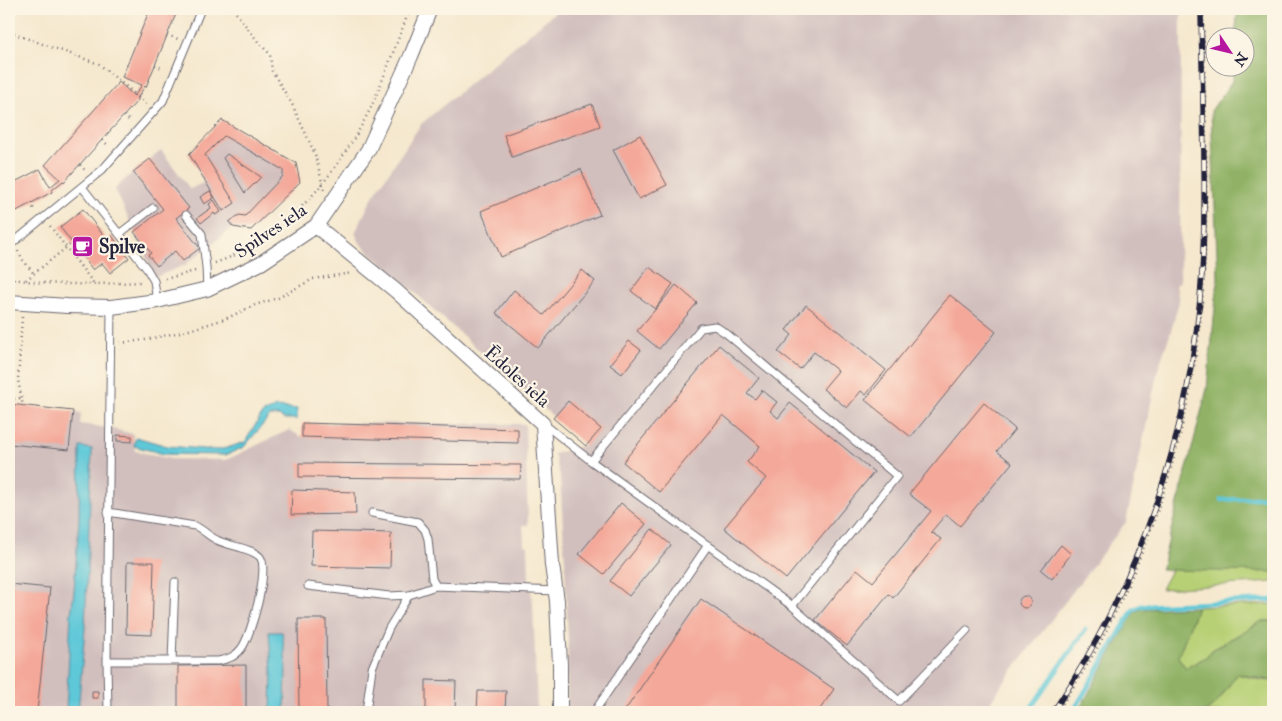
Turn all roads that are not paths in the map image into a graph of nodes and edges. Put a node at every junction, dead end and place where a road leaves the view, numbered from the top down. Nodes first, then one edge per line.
1 (201, 9) edge
2 (430, 9) edge
3 (82, 187) junction
4 (153, 208) dead end
5 (186, 215) dead end
6 (316, 226) junction
7 (119, 234) junction
8 (11, 244) edge
9 (207, 289) junction
10 (157, 300) junction
11 (16, 302) edge
12 (111, 307) junction
13 (543, 424) junction
14 (591, 461) junction
15 (108, 512) junction
16 (372, 513) dead end
17 (708, 545) junction
18 (176, 582) dead end
19 (308, 586) dead end
20 (436, 586) junction
21 (556, 592) junction
22 (409, 595) junction
23 (792, 606) junction
24 (967, 630) dead end
25 (107, 661) junction
26 (172, 661) junction
27 (108, 712) edge
28 (366, 712) edge
29 (560, 712) edge
30 (594, 712) edge

1 - 3 lane
2 - 6 street, Spilves iela
3 - 7 lane
3 - 8 lane
4 - 7 lane
5 - 9 lane
6 - 9 street, Spilves iela
6 - 13 street, Ēdoles iela
7 - 10 lane
9 - 10 street, Spilves iela
10 - 12 street, Spilves iela
11 - 12 street, Spilves iela
12 - 15 lane
13 - 14 lane
13 - 21 street, Ēdoles iela
14 - 17 lane
14 - 23 lane
15 - 25 lane
15 - 26 lane
16 - 20 lane
17 - 23 lane
17 - 30 lane
18 - 26 lane
19 - 22 lane
20 - 21 lane
20 - 22 lane
21 - 29 street, Ēdoles iela
22 - 28 lane
23 - 24 lane
25 - 26 lane
25 - 27 lane

